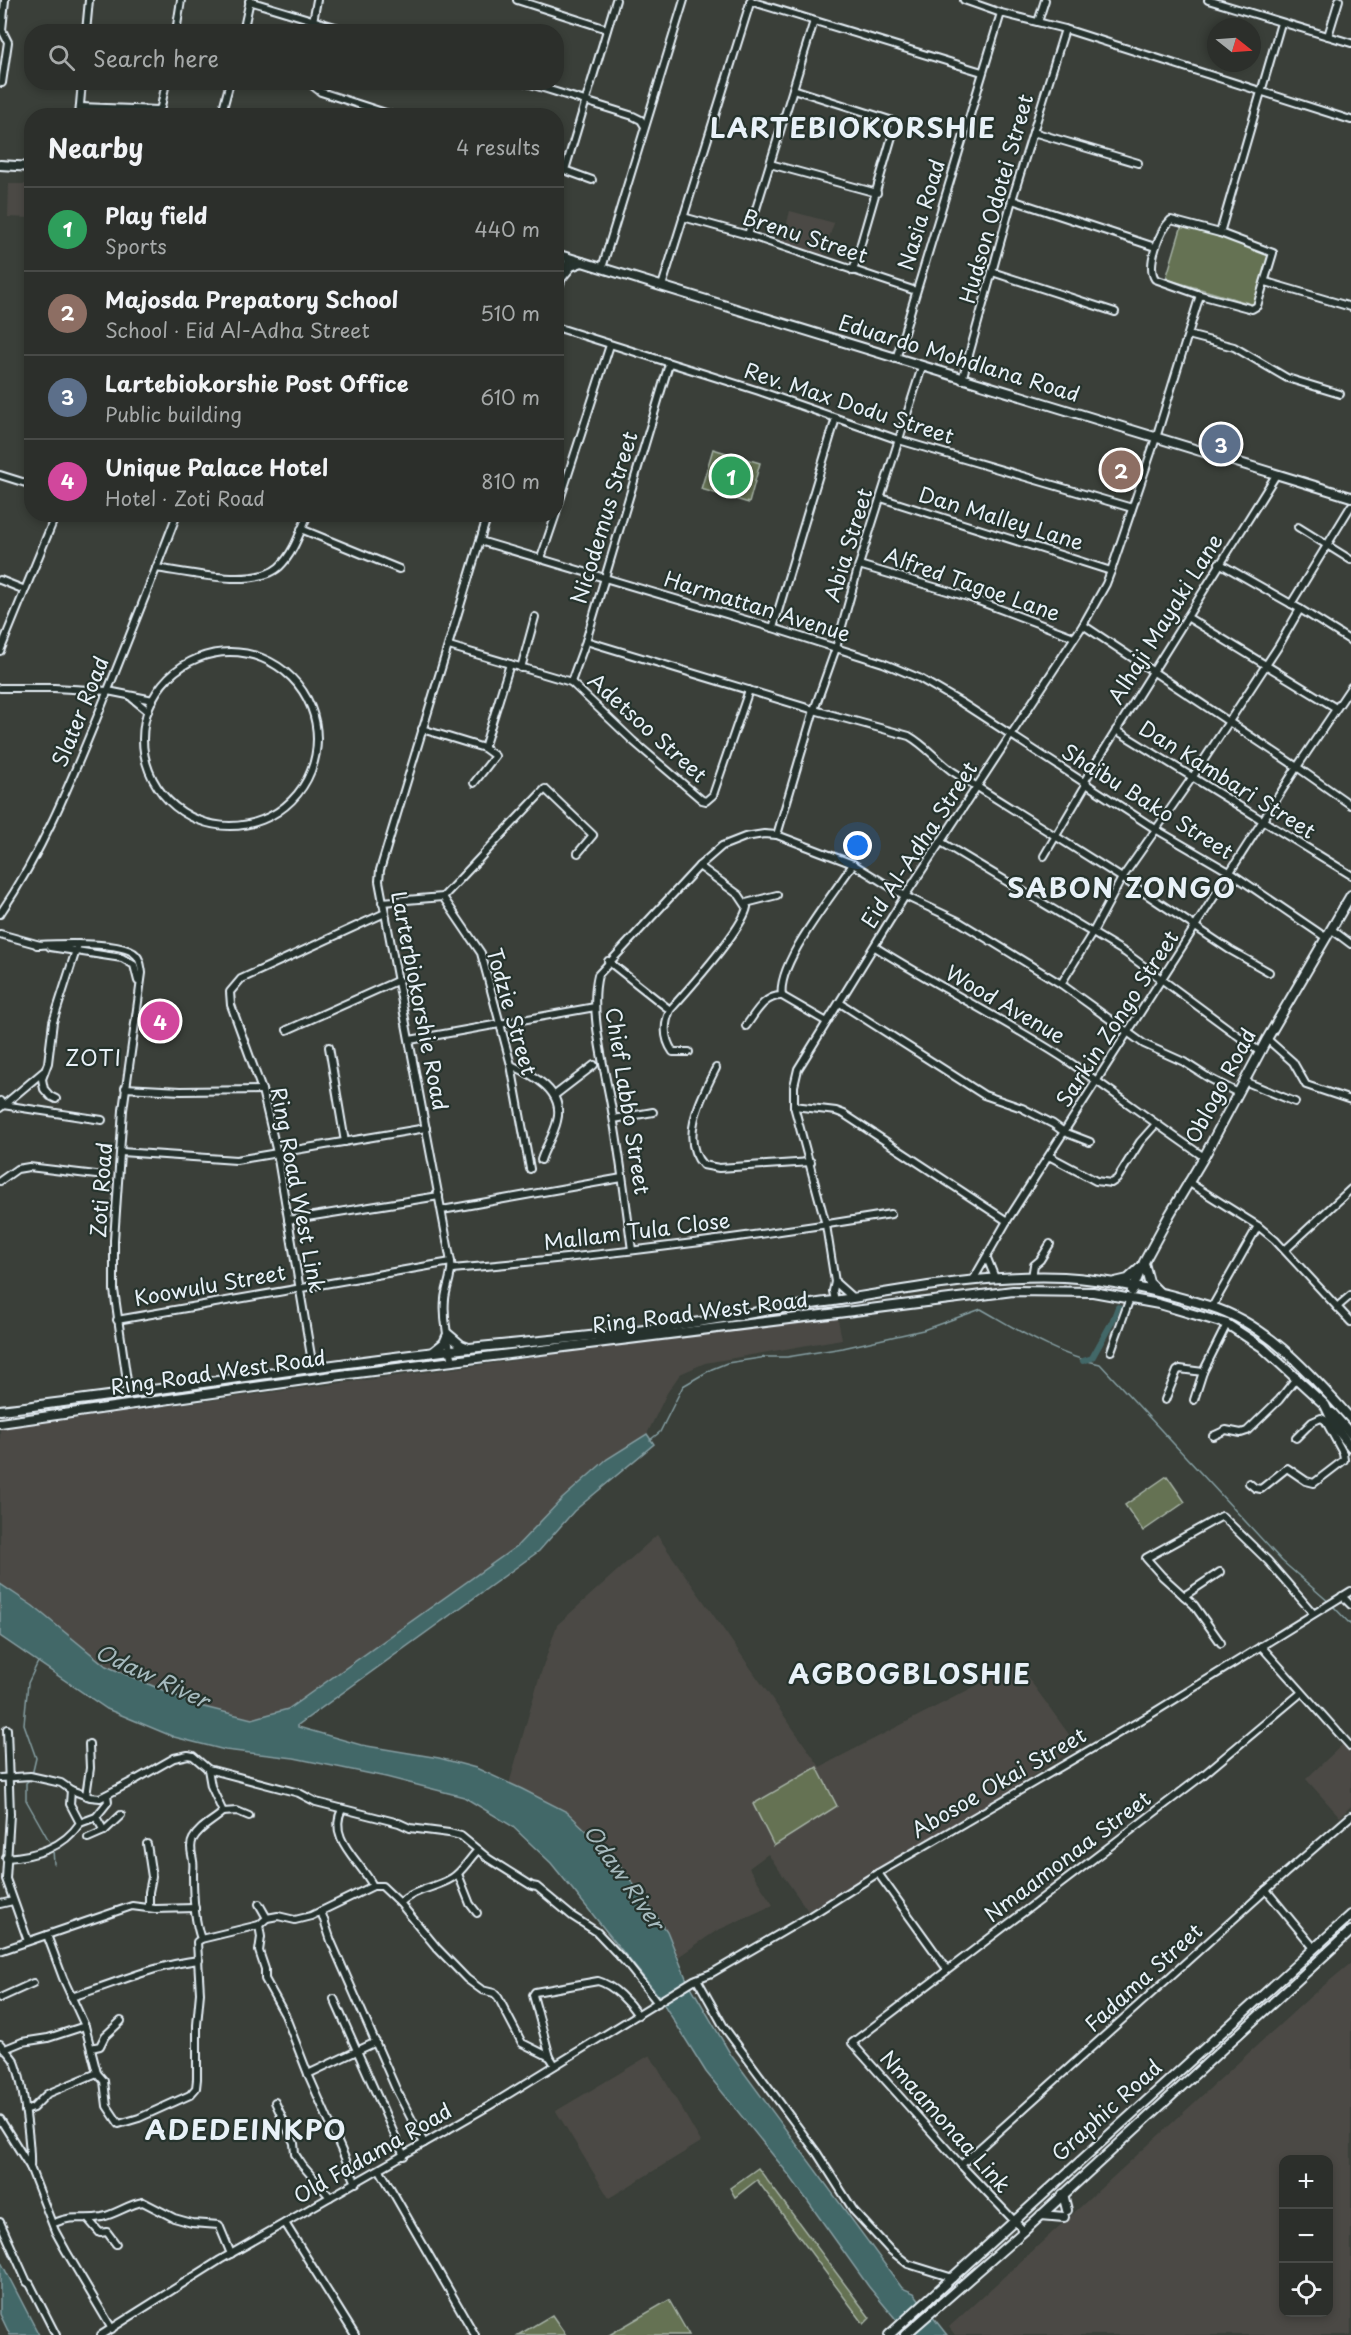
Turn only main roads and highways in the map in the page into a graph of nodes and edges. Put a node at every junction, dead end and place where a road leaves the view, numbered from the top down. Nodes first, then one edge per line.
1 (0, 165) edge
2 (24, 166) edge
3 (564, 257) edge
4 (582, 262) junction
5 (564, 272) edge
6 (1351, 497) edge
7 (1351, 895) edge
8 (1144, 1262) junction
9 (1108, 1283) junction
10 (1134, 1288) junction
11 (1071, 1293) junction
12 (1163, 1293) junction
13 (1130, 1298) junction
14 (469, 1348) junction
15 (450, 1351) junction
16 (430, 1352) junction
17 (391, 1369) junction
18 (1326, 1406) junction
19 (0, 1410) edge
20 (1345, 1418) edge
21 (0, 1423) edge
22 (1351, 1424) edge
23 (1351, 1434) edge
24 (1351, 1447) edge
25 (1351, 1915) edge
26 (1351, 1931) edge
27 (1063, 2194) junction
28 (1041, 2215) junction
29 (889, 2335) edge
30 (905, 2335) edge

1 - 2 main road
3 - 4 main road, Eduardo Mohdlana Road
4 - 5 main road
4 - 6 main road, Eduardo Mohdlana Road
7 - 8 main road, Oblogo Road
8 - 9 main road
8 - 10 main road, Oblogo Road
8 - 12 main road
9 - 10 main road, Ring Road West Road
9 - 14 main road, Ring Road West Road
10 - 11 main road
10 - 12 main road, Ring Road West Road
10 - 13 main road, Oblogo Road
11 - 13 main road, Ring Road West Road
11 - 17 main road, Ring Road West Road
12 - 20 main road, Ring Road West Road
13 - 18 main road, Ring Road West Road
14 - 15 main road, Ring Road West Road
14 - 16 main road
15 - 16 main road, Ring Road West Road
15 - 17 main road
16 - 19 main road, Ring Road West Road
17 - 21 main road, Ring Road West Road
18 - 20 main road
18 - 24 main road, Ring Road West Road
20 - 22 main road, Ring Road West Road
20 - 23 main road, Ring Road West Road
25 - 29 main road, Graphic Road
26 - 27 main road, Graphic Road
27 - 28 main road, Graphic Road
27 - 28 main road
28 - 30 main road, Graphic Road

